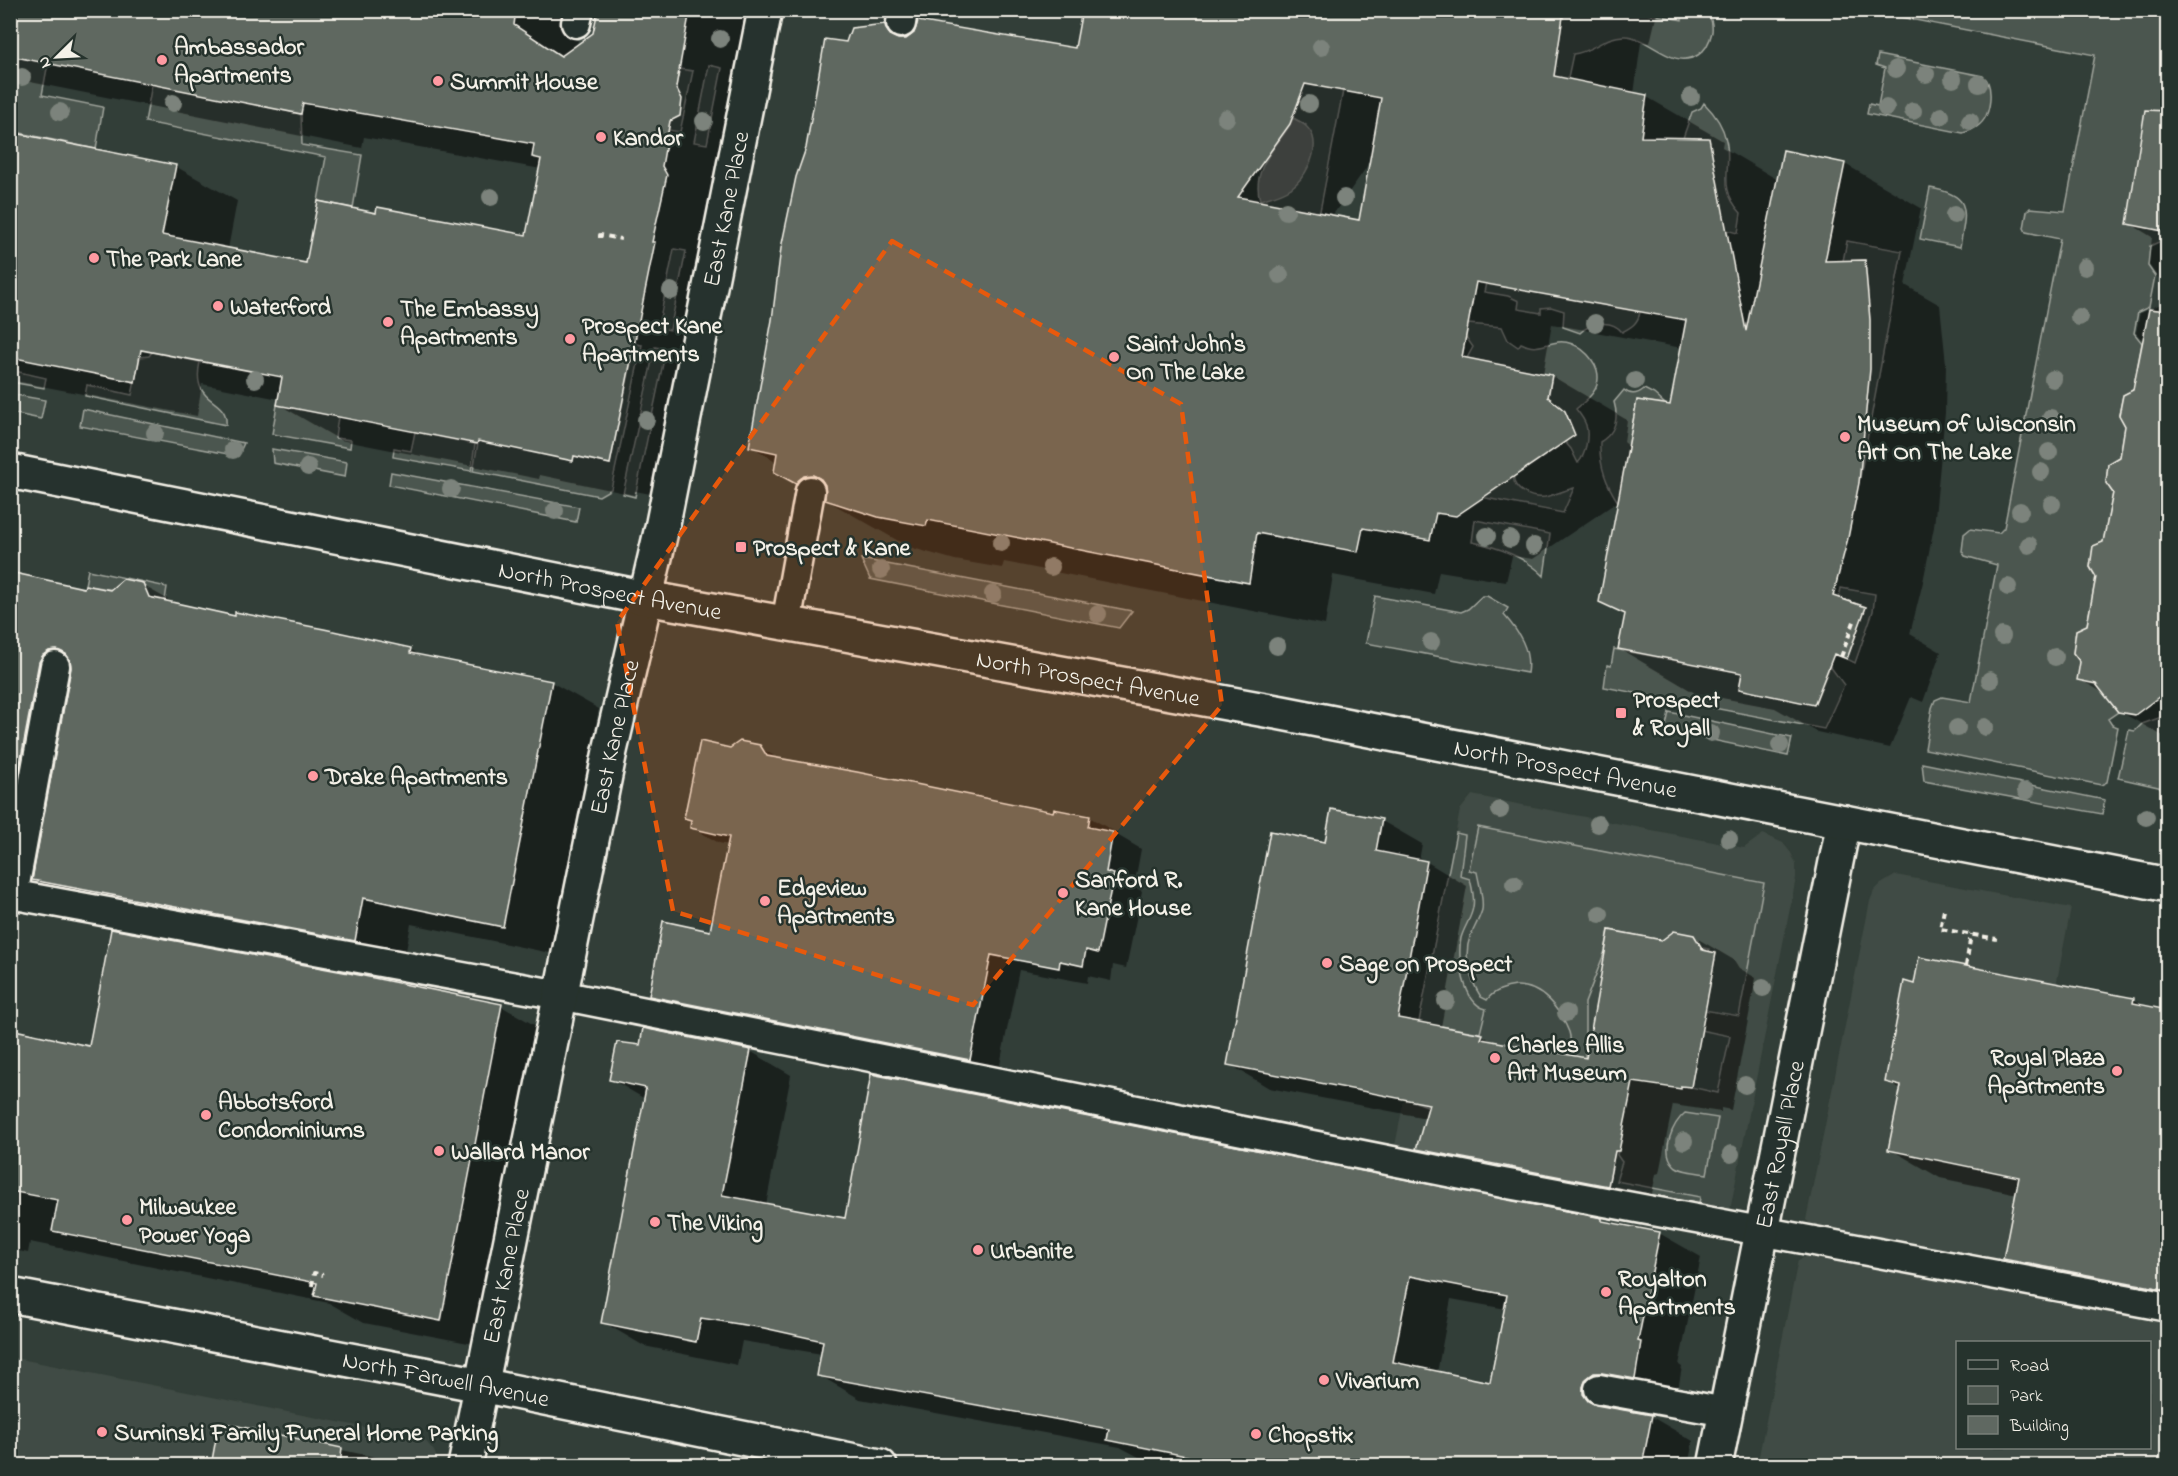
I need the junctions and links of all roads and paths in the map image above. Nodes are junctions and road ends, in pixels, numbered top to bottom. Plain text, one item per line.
1 (765, 10) edge
2 (600, 238) dead end
3 (621, 239) dead end
4 (10, 471) edge
5 (810, 491) dead end
6 (646, 598) junction
7 (1855, 619) dead end
8 (786, 624) junction
9 (1840, 657) dead end
10 (55, 666) dead end
11 (1844, 822) junction
12 (2168, 885) edge
13 (12, 894) edge
14 (1944, 910) dead end
15 (1971, 934) junction
16 (1997, 939) dead end
17 (1966, 966) dead end
18 (560, 995) junction
19 (1762, 1231) junction
20 (323, 1275) dead end
21 (312, 1286) dead end
22 (10, 1295) edge
23 (2168, 1307) edge
24 (481, 1385) junction
25 (1599, 1389) dead end
26 (1726, 1412) junction
27 (465, 1466) edge
28 (880, 1466) edge
29 (1715, 1466) edge

1 - 6 main road, East Kane Place
2 - 3 path
4 - 6 main road, North Prospect Avenue
5 - 8 lane
6 - 8 main road, North Prospect Avenue
6 - 18 main road, East Kane Place
7 - 9 path
8 - 11 main road, North Prospect Avenue
10 - 13 lane
11 - 12 main road, North Prospect Avenue
11 - 19 main road, East Royall Place
13 - 18 lane
14 - 15 path
15 - 16 path
15 - 17 path
18 - 19 lane
18 - 24 main road, East Kane Place
19 - 23 lane
19 - 26 main road, East Royall Place
20 - 21 path
22 - 24 main road, North Farwell Avenue
24 - 27 main road, East Kane Place
24 - 28 main road, North Farwell Avenue
25 - 26 lane
26 - 29 main road, East Royall Place

